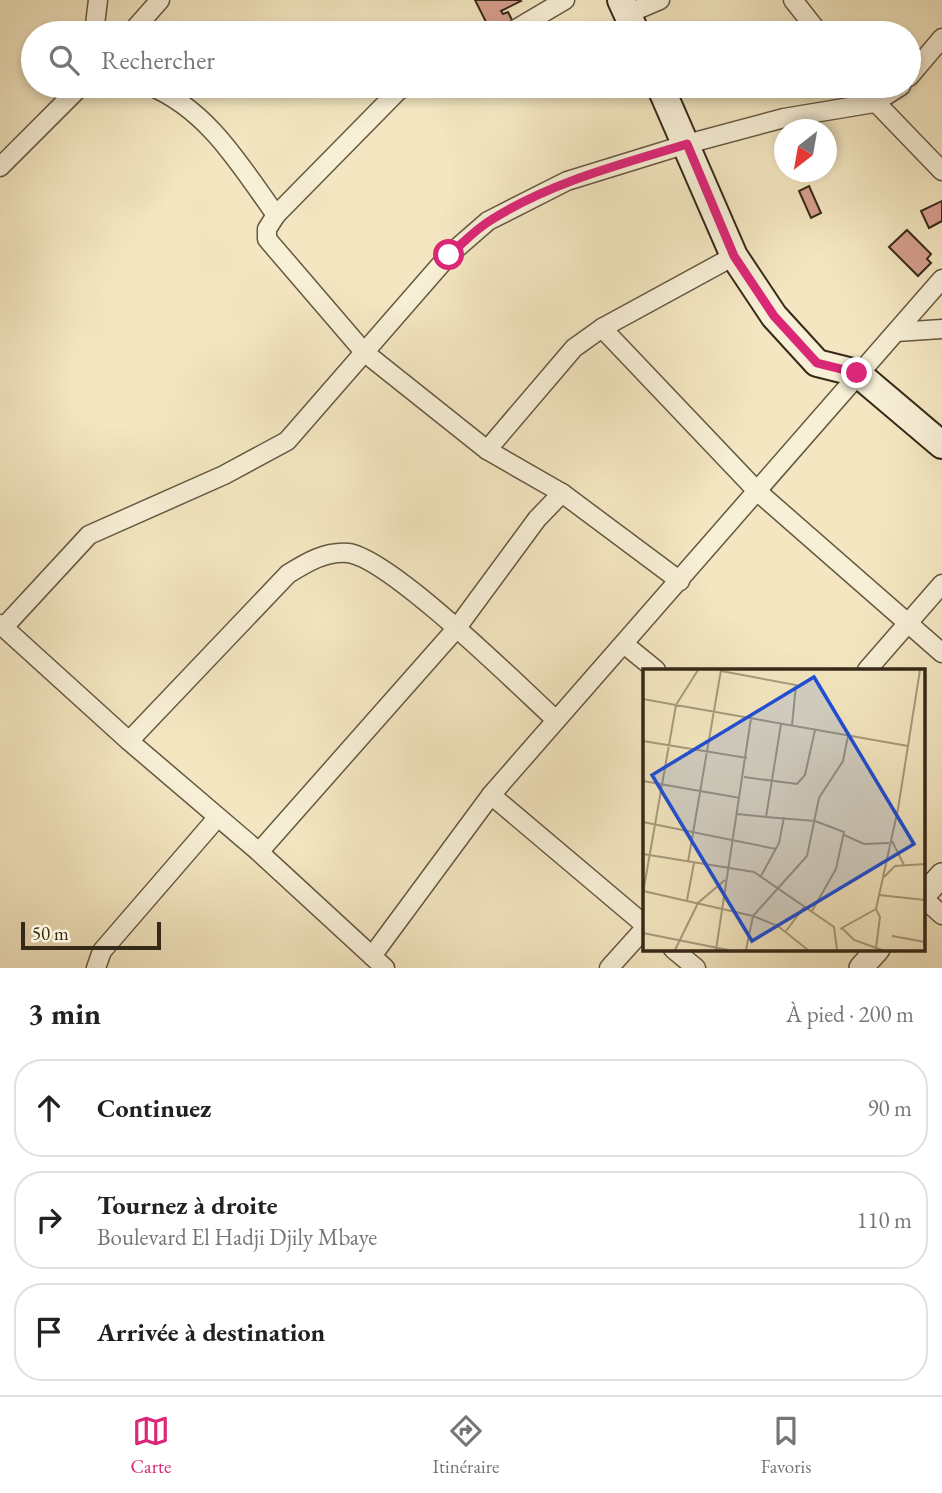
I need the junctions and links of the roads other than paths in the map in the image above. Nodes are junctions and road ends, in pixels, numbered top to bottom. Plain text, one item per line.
1 (98, 0) edge
2 (160, 0) edge
3 (565, 0) edge
4 (660, 0) edge
5 (793, 0) edge
6 (628, 16) edge
7 (95, 21) edge
8 (142, 21) edge
9 (529, 21) edge
10 (810, 21) edge
11 (942, 38) edge
12 (921, 63) edge
13 (68, 98) edge
14 (174, 98) edge
15 (391, 98) edge
16 (666, 98) edge
17 (870, 98) edge
18 (882, 98) edge
19 (874, 103) junction
20 (687, 144) junction
21 (0, 167) edge
22 (942, 171) edge
23 (275, 215) junction
24 (734, 256) junction
25 (942, 279) edge
26 (602, 328) junction
27 (942, 329) edge
28 (896, 332) junction
29 (364, 352) junction
30 (857, 373) junction
31 (942, 446) edge
32 (487, 450) junction
33 (758, 492) junction
34 (562, 493) junction
35 (680, 581) junction
36 (942, 584) edge
37 (908, 623) junction
38 (2, 625) edge
39 (456, 629) junction
40 (624, 644) junction
41 (942, 653) edge
42 (655, 669) edge
43 (868, 669) edge
44 (556, 720) junction
45 (129, 741) junction
46 (491, 795) junction
47 (217, 818) junction
48 (259, 852) junction
49 (942, 874) edge
50 (925, 895) edge
51 (925, 899) edge
52 (942, 915) edge
53 (643, 924) edge
54 (643, 928) edge
55 (674, 950) edge
56 (877, 950) edge
57 (378, 962) edge
58 (96, 968) edge
59 (609, 968) edge
60 (696, 968) edge
61 (862, 968) edge

1 - 7 street
2 - 8 street
3 - 9 street
4 - 6 street
5 - 10 street
11 - 12 street
13 - 21 street
14 - 23 street
15 - 23 street
16 - 20 main road
17 - 19 street
18 - 19 street
19 - 20 street
19 - 22 street
20 - 24 main road
20 - 29 street
23 - 29 street
24 - 26 street
24 - 30 main road
25 - 28 street
26 - 32 street
26 - 33 street
27 - 28 street
28 - 30 street
29 - 32 street
29 - 38 street
30 - 31 main road
30 - 33 street
32 - 34 street
33 - 35 street
33 - 37 street
34 - 35 street
34 - 39 street
35 - 40 street
36 - 37 street
37 - 41 street
37 - 43 street
38 - 45 street
39 - 44 street
39 - 45 street
39 - 48 street
40 - 42 street
40 - 44 street
44 - 46 street
45 - 47 street
46 - 53 street
46 - 57 street
47 - 48 street
47 - 58 street
48 - 57 street
49 - 50 street
51 - 52 street
54 - 59 street
55 - 60 street
56 - 61 street

